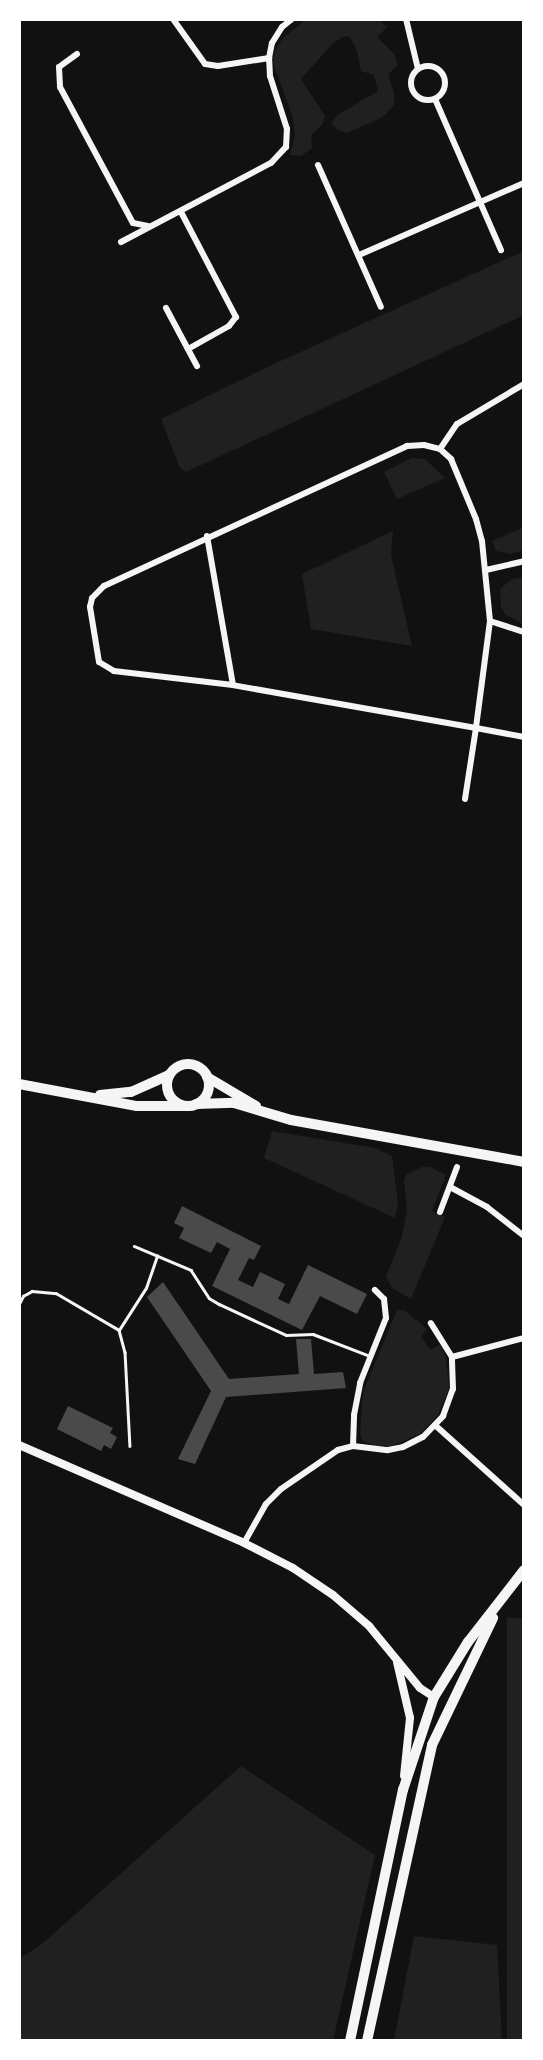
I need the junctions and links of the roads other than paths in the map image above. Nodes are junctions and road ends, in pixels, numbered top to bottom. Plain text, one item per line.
1 (173, 19) edge
2 (292, 19) edge
3 (406, 19) edge
4 (77, 54) dead end
5 (268, 58) junction
6 (418, 69) junction
7 (435, 99) junction
8 (318, 165) dead end
9 (524, 183) edge
10 (480, 200) junction
11 (181, 212) junction
12 (153, 225) junction
13 (121, 242) dead end
14 (501, 250) dead end
15 (359, 255) junction
16 (381, 307) dead end
17 (166, 308) dead end
18 (188, 349) junction
19 (197, 366) dead end
20 (524, 384) edge
21 (440, 449) junction
22 (207, 536) junction
23 (524, 561) edge
24 (486, 570) junction
25 (490, 621) junction
26 (524, 632) edge
27 (233, 685) junction
28 (476, 728) junction
29 (524, 737) edge
30 (466, 799) dead end
31 (169, 1075) junction
32 (207, 1077) junction
33 (19, 1084) edge
34 (84, 1095) junction
35 (192, 1105) junction
36 (279, 1118) junction
37 (524, 1162) edge
38 (457, 1167) dead end
39 (450, 1187) junction
40 (440, 1212) dead end
41 (524, 1237) edge
42 (134, 1246) dead end
43 (157, 1256) junction
44 (375, 1290) dead end
45 (19, 1304) edge
46 (431, 1323) dead end
47 (119, 1330) junction
48 (524, 1338) edge
49 (370, 1356) junction
50 (452, 1357) junction
51 (436, 1426) junction
52 (19, 1445) edge
53 (130, 1446) dead end
54 (353, 1446) junction
55 (524, 1504) edge
56 (244, 1543) junction
57 (524, 1570) edge
58 (499, 1605) junction
59 (396, 1656) junction
60 (434, 1697) junction
61 (450, 1704) junction
62 (403, 1790) junction
63 (350, 2041) edge
64 (367, 2041) edge

1 - 5 street
2 - 5 street
3 - 6 street
4 - 12 street
5 - 11 street
6 - 7 street
6 - 7 street
7 - 10 street
8 - 15 street
9 - 10 street
10 - 14 street
10 - 15 street
11 - 12 street
11 - 18 street
12 - 13 street
15 - 16 street
17 - 18 street
18 - 19 street
20 - 21 street
21 - 22 street
21 - 24 street
22 - 27 street
22 - 27 street
23 - 24 street
24 - 25 street
25 - 26 street
25 - 28 street
27 - 28 street
28 - 29 street
28 - 30 street
31 - 32 main road
31 - 34 main road
31 - 35 main road
32 - 35 main road
32 - 36 main road
33 - 34 main road
34 - 35 main road
35 - 36 main road
36 - 37 main road
38 - 39 street
39 - 40 street
39 - 41 street
42 - 43 lane
43 - 47 lane
43 - 49 lane
44 - 49 street
45 - 47 lane
46 - 50 street
47 - 53 lane
48 - 50 street
49 - 54 street
50 - 51 street
51 - 54 street
51 - 55 street
52 - 56 main road
54 - 56 street
56 - 59 main road
57 - 58 main road
58 - 60 main road
58 - 61 main road
59 - 60 main road
59 - 62 main road
60 - 61 main road
60 - 62 main road
61 - 64 main road
62 - 63 main road

